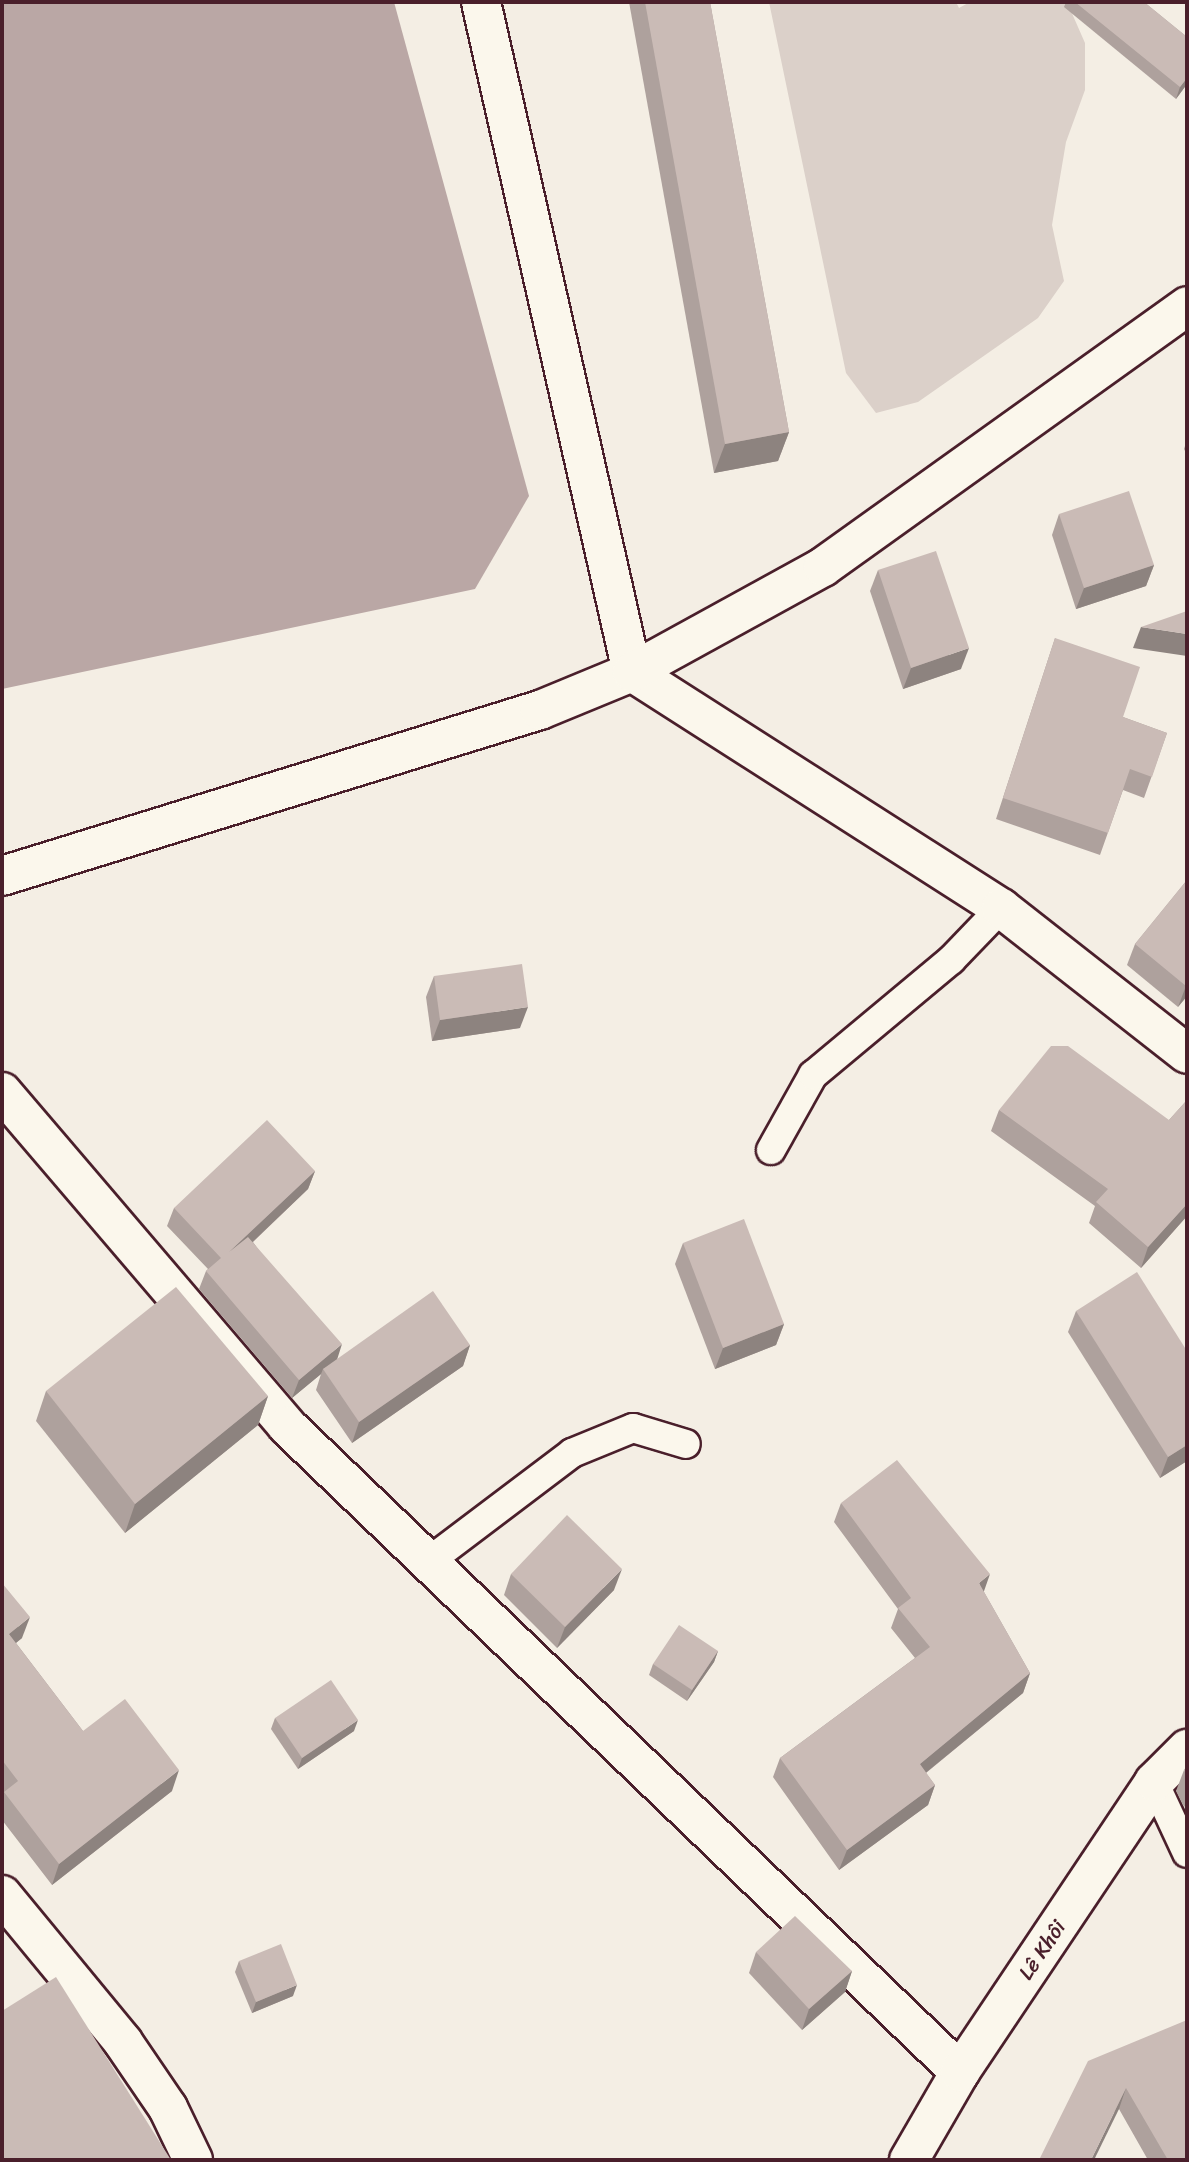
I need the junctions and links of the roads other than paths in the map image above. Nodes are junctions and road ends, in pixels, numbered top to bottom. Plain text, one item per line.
1 (481, 2) edge
2 (1187, 306) edge
3 (632, 672) junction
4 (2, 876) edge
5 (1001, 908) junction
6 (1187, 1054) edge
7 (2, 1092) edge
8 (771, 1150) dead end
9 (686, 1444) dead end
10 (428, 1562) junction
11 (1187, 1749) edge
12 (1154, 1783) junction
13 (1187, 1853) edge
14 (2, 1895) edge
15 (960, 2072) junction
16 (193, 2160) edge
17 (909, 2160) edge

1 - 3 street
2 - 3 street
3 - 4 street
3 - 5 street
5 - 6 street
5 - 8 lane
7 - 10 street
9 - 10 lane
10 - 15 street
11 - 12 street, Lê Khôi
12 - 13 lane
12 - 15 street, Lê Khôi
14 - 16 street
15 - 17 street, Lê Khôi

